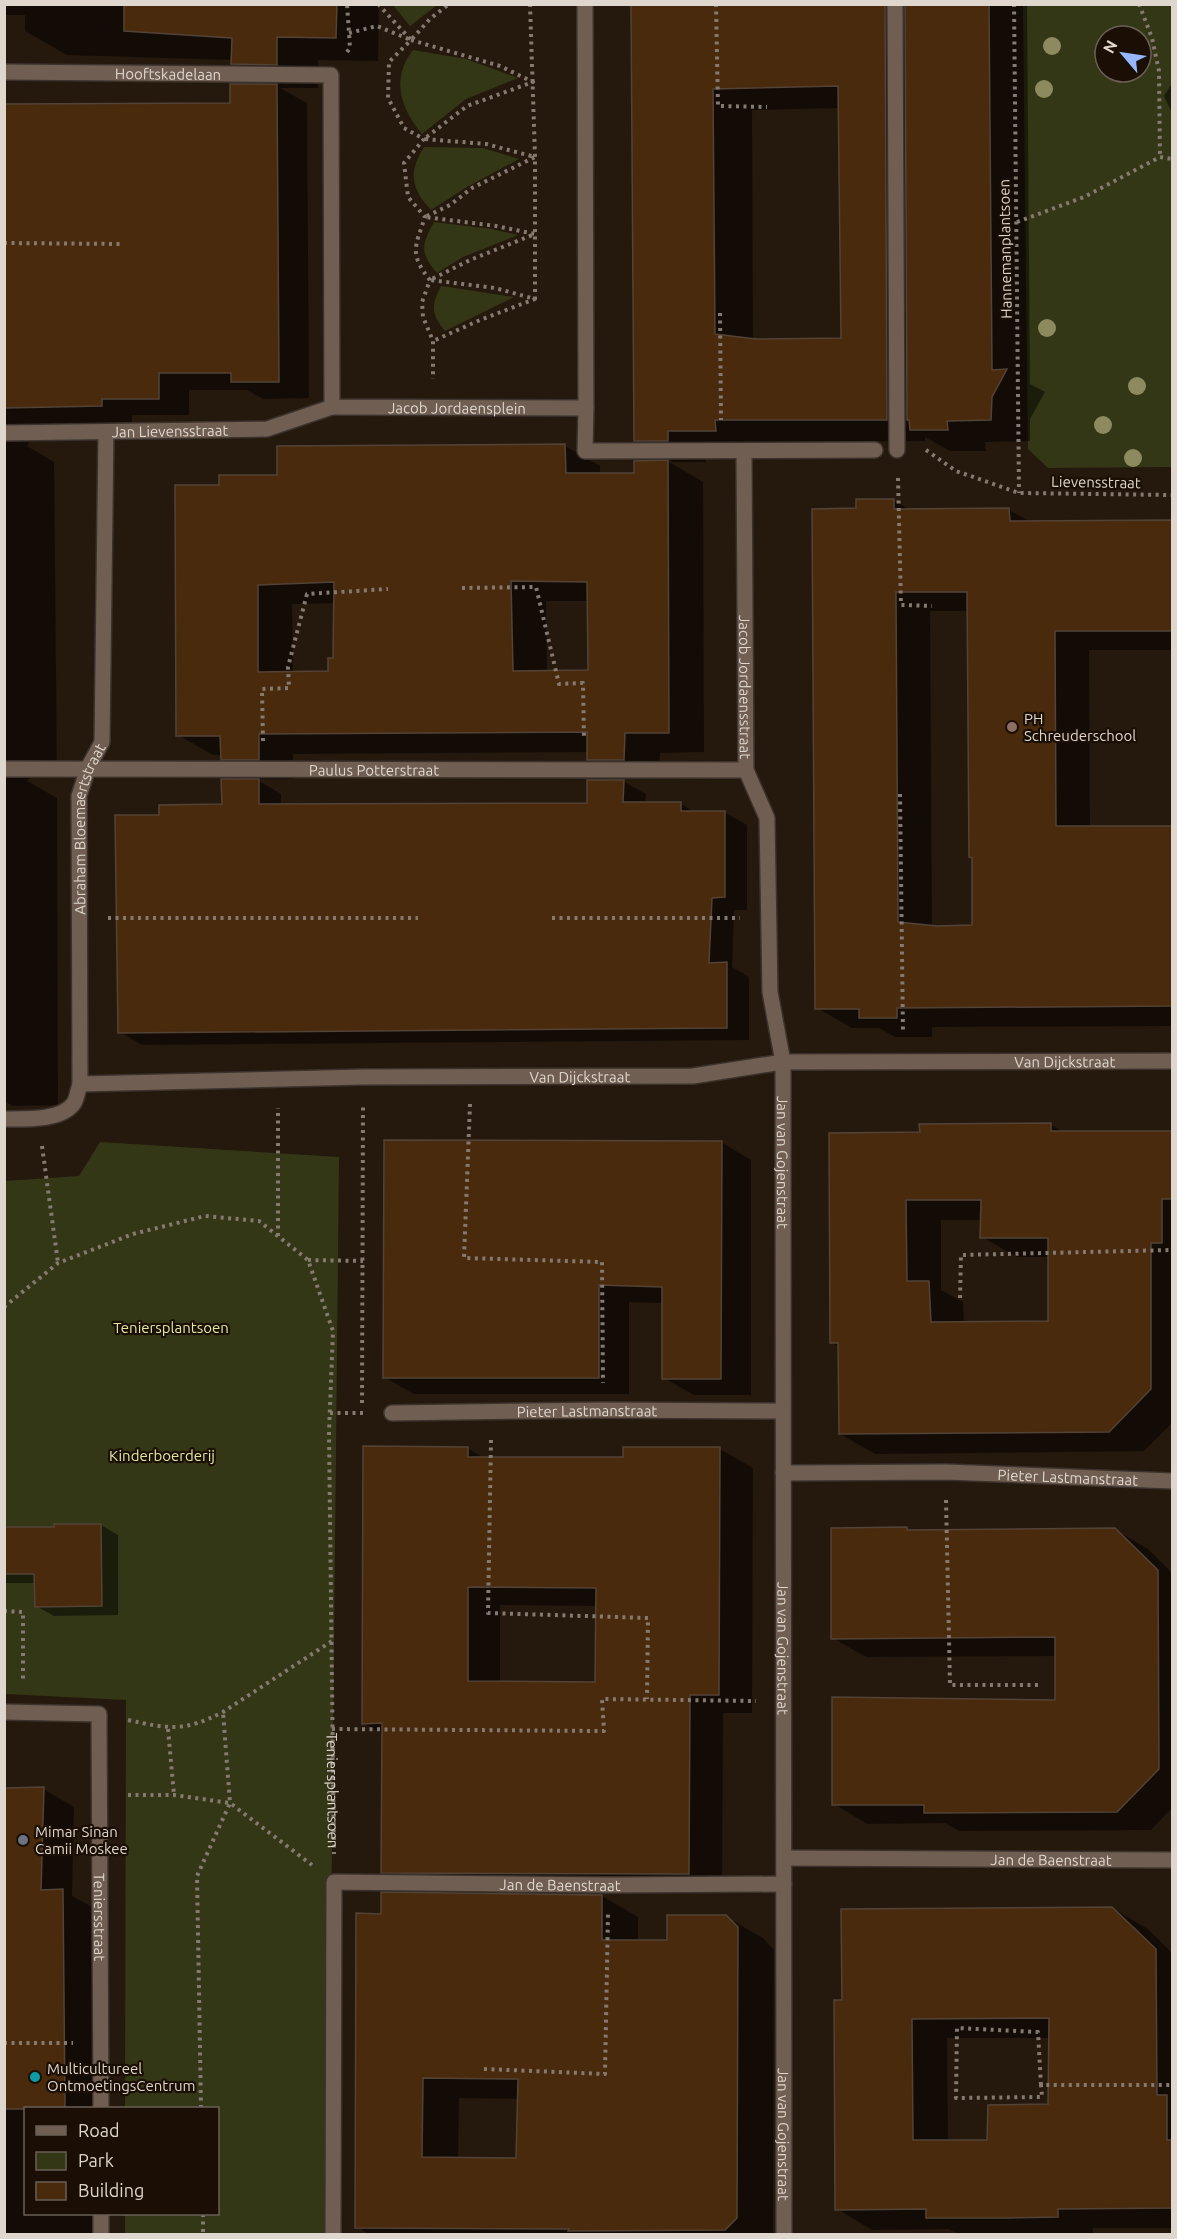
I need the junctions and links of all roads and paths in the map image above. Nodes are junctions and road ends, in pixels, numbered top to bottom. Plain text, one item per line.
1 (347, 4) edge
2 (378, 4) edge
3 (449, 4) edge
4 (530, 4) edge
5 (585, 4) edge
6 (716, 4) edge
7 (895, 4) edge
8 (1014, 4) edge
9 (1139, 4) edge
10 (350, 33) junction
11 (411, 40) junction
12 (4, 72) edge
13 (332, 75) junction
14 (533, 82) junction
15 (767, 107) dead end
16 (424, 139) junction
17 (535, 157) junction
18 (1160, 157) junction
19 (1173, 159) edge
20 (426, 217) junction
21 (1017, 222) junction
22 (535, 234) junction
23 (4, 243) edge
24 (121, 244) dead end
25 (430, 280) junction
26 (535, 299) junction
27 (720, 313) dead end
28 (433, 341) junction
29 (332, 407) junction
30 (432, 408) junction
31 (586, 408) junction
32 (106, 432) junction
33 (4, 433) edge
34 (875, 450) dead end
35 (897, 450) junction
36 (721, 451) junction
37 (744, 451) junction
38 (1019, 493) junction
39 (1173, 495) edge
40 (462, 588) dead end
41 (388, 589) dead end
42 (932, 606) dead end
43 (88, 768) junction
44 (4, 769) edge
45 (263, 769) junction
46 (584, 769) junction
47 (746, 770) junction
48 (900, 794) dead end
49 (80, 918) junction
50 (418, 918) dead end
51 (552, 918) dead end
52 (768, 918) junction
53 (1173, 1061) edge
54 (783, 1062) junction
55 (903, 1062) junction
56 (363, 1077) junction
57 (471, 1077) junction
58 (278, 1079) junction
59 (80, 1084) junction
60 (4, 1119) edge
61 (38, 1119) junction
62 (278, 1236) junction
63 (1173, 1250) edge
64 (308, 1260) junction
65 (363, 1261) junction
66 (58, 1263) junction
67 (960, 1298) dead end
68 (4, 1307) edge
69 (603, 1410) junction
70 (783, 1411) junction
71 (492, 1412) junction
72 (362, 1413) dead end
73 (392, 1413) dead end
74 (946, 1472) junction
75 (783, 1473) junction
76 (1173, 1481) edge
77 (4, 1611) edge
78 (333, 1640) junction
79 (1040, 1685) dead end
80 (647, 1699) junction
81 (784, 1702) junction
82 (4, 1712) edge
83 (23, 1712) junction
84 (223, 1713) junction
85 (99, 1714) junction
86 (168, 1728) junction
87 (332, 1729) junction
88 (100, 1795) junction
89 (174, 1795) junction
90 (230, 1803) junction
91 (784, 1858) junction
92 (1173, 1860) edge
93 (334, 1882) junction
94 (784, 1884) junction
95 (609, 1885) junction
96 (4, 2043) edge
97 (101, 2043) junction
98 (484, 2069) dead end
99 (1041, 2085) junction
100 (1173, 2085) edge
101 (101, 2107) edge
102 (201, 2107) edge
103 (101, 2215) edge
104 (203, 2215) edge
105 (101, 2235) edge
106 (203, 2235) edge
107 (333, 2235) edge
108 (784, 2235) edge

1 - 10 path
2 - 11 path
3 - 11 path
4 - 14 path
5 - 31 street
6 - 15 path
7 - 35 street
8 - 21 path, Hannemanplantsoen
9 - 18 path
10 - 11 path
10 - 13 path
11 - 14 path
11 - 16 path
12 - 13 street, Hooftskadelaan
13 - 29 street
14 - 16 path
14 - 17 path
16 - 17 path
16 - 20 path
17 - 20 path
17 - 22 path
18 - 19 path
18 - 21 path
20 - 22 path
20 - 25 path
21 - 38 path, Hannemanplantsoen
22 - 25 path
22 - 26 path
23 - 24 path
25 - 26 path
25 - 28 path
26 - 28 path
27 - 36 path
28 - 30 path
29 - 30 street, Jacob Jordaensplein
29 - 32 street, Jan Lievensstraat
30 - 31 street, Jacob Jordaensplein
31 - 36 street
32 - 33 street, Jan Lievensstraat
32 - 43 street, Abraham Bloemaertstraat
34 - 37 street
35 - 38 path
35 - 42 path
36 - 37 street
37 - 47 street, Jacob Jordaensstraat
38 - 39 path, Lievensstraat
40 - 46 path
41 - 45 path
43 - 44 street, Paulus Potterstraat
43 - 45 street, Paulus Potterstraat
43 - 49 street, Abraham Bloemaertstraat
45 - 46 street, Paulus Potterstraat
46 - 47 street, Paulus Potterstraat
47 - 52 street, Jacob Jordaensstraat
48 - 55 path
49 - 50 path
49 - 59 street, Abraham Bloemaertstraat
51 - 52 path
52 - 54 street, Jacob Jordaensstraat
53 - 55 street, Van Dijckstraat
54 - 55 street, Van Dijckstraat
54 - 57 street, Van Dijckstraat
54 - 70 street, Jan van Gojenstraat
56 - 57 street, Van Dijckstraat
56 - 58 street, Van Dijckstraat
56 - 65 path
57 - 69 path
58 - 59 street, Van Dijckstraat
58 - 62 path
59 - 61 street
60 - 61 street
61 - 66 path
62 - 64 path
62 - 66 path
63 - 67 path
64 - 65 path
64 - 78 path, Teniersplantsoen
65 - 72 path
66 - 68 path
69 - 70 street, Pieter Lastmanstraat
69 - 71 street, Pieter Lastmanstraat
70 - 75 street, Jan van Gojenstraat
71 - 73 street, Pieter Lastmanstraat
71 - 80 path
74 - 75 street, Pieter Lastmanstraat
74 - 76 street, Pieter Lastmanstraat
74 - 79 path
75 - 81 street, Jan van Gojenstraat
77 - 83 path
78 - 84 path
78 - 87 path, Teniersplantsoen
80 - 81 path
80 - 87 path
81 - 91 street, Jan van Gojenstraat
82 - 83 street
83 - 85 street
84 - 86 path
84 - 90 path
85 - 86 path
85 - 88 street, Teniersstraat
86 - 89 path
87 - 93 path, Teniersplantsoen
88 - 89 path
88 - 97 street, Teniersstraat
89 - 90 path
90 - 93 path
90 - 102 path
91 - 92 street, Jan de Baenstraat
91 - 94 street, Jan van Gojenstraat
93 - 95 street, Jan de Baenstraat
93 - 107 street
94 - 95 street, Jan de Baenstraat
94 - 108 street, Jan van Gojenstraat
95 - 98 path
96 - 97 path
97 - 101 street, Teniersstraat
99 - 99 path
99 - 100 path
103 - 105 street
104 - 106 path

